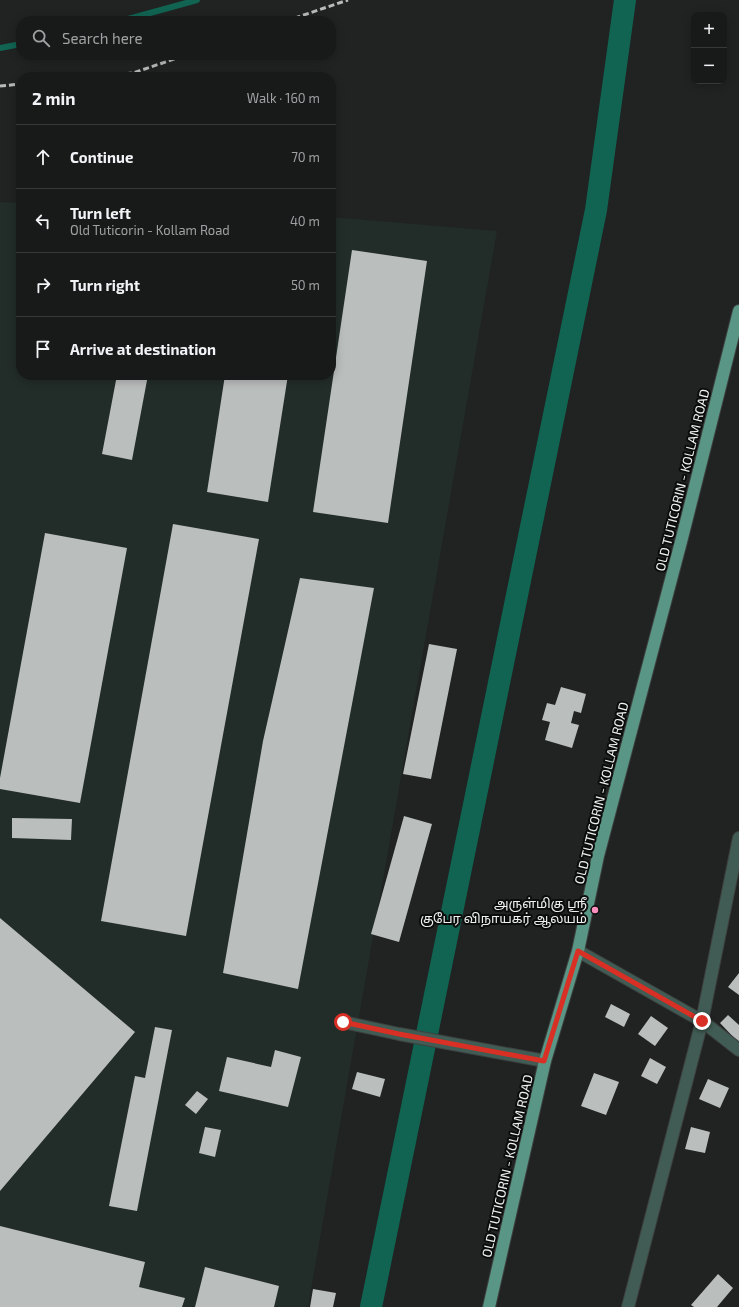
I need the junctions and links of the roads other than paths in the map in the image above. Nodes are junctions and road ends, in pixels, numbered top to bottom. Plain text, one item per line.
1 (739, 310) edge
2 (739, 838) edge
3 (578, 951) junction
4 (702, 1021) junction
5 (343, 1022) dead end
6 (739, 1050) edge
7 (544, 1061) junction
8 (489, 1307) edge
9 (628, 1307) edge

1 - 3 main road, OLD TUTICORIN - KOLLAM ROAD
2 - 4 street
3 - 4 street
3 - 7 main road, OLD TUTICORIN - KOLLAM ROAD
4 - 6 street
4 - 9 street
5 - 7 street
7 - 8 main road, OLD TUTICORIN - KOLLAM ROAD

